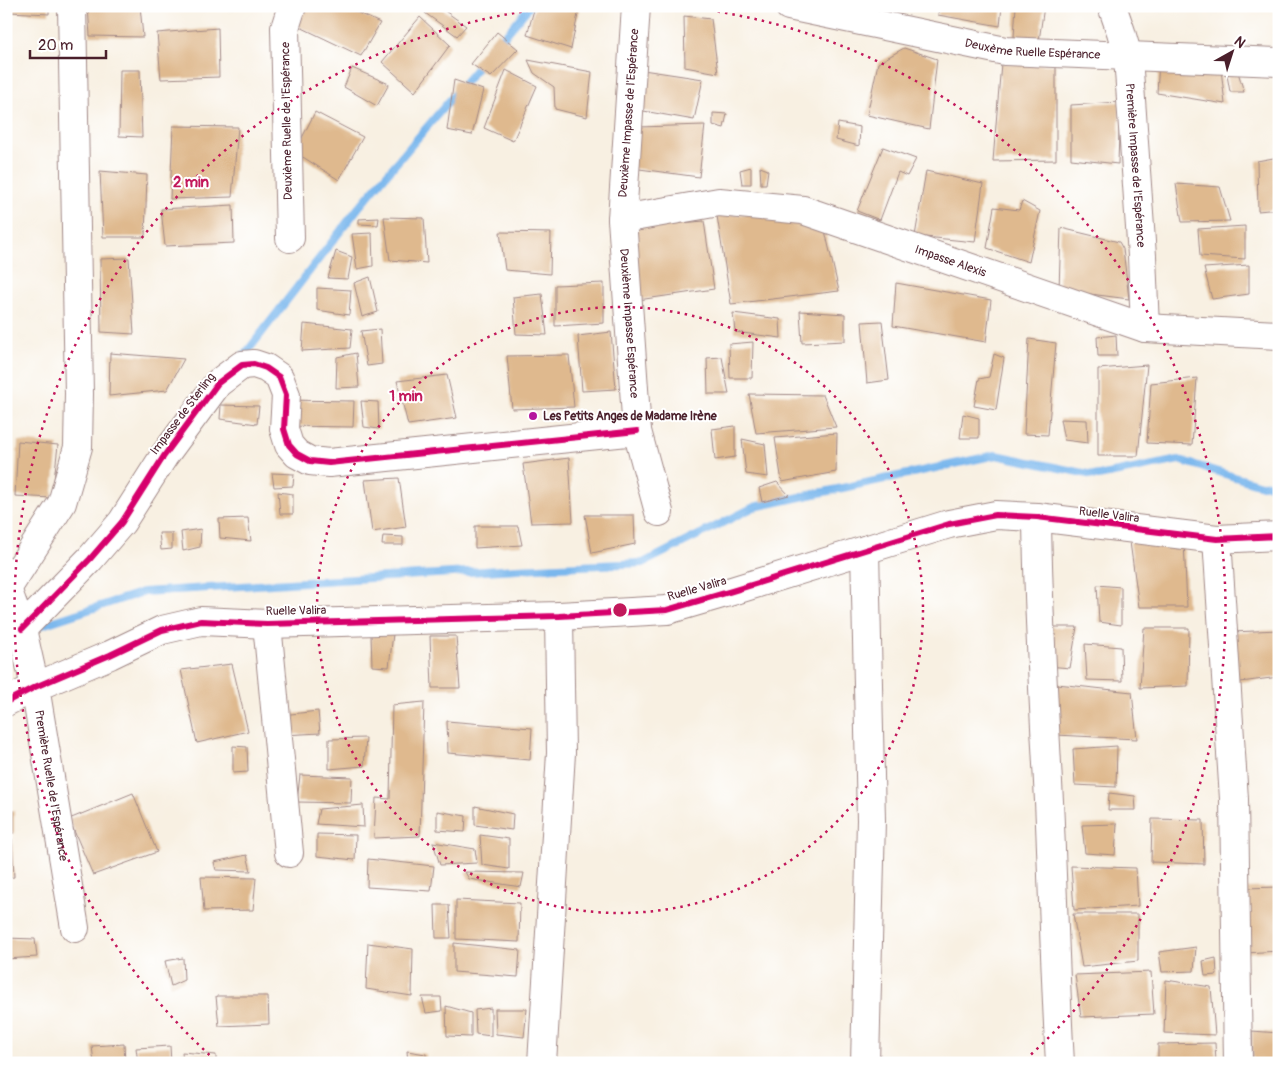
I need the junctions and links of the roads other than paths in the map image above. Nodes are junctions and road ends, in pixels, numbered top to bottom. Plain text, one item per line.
1 (72, 6) edge
2 (292, 6) edge
3 (636, 6) edge
4 (788, 6) edge
5 (1112, 6) edge
6 (1128, 57) junction
7 (1279, 62) edge
8 (622, 220) junction
9 (290, 238) dead end
10 (1145, 328) junction
11 (1279, 335) edge
12 (637, 431) junction
13 (659, 512) dead end
14 (1037, 517) junction
15 (1279, 536) edge
16 (1217, 539) junction
17 (865, 550) junction
18 (6, 557) edge
19 (7, 589) edge
20 (558, 616) junction
21 (268, 624) junction
22 (22, 630) junction
23 (35, 687) junction
24 (6, 702) edge
25 (289, 853) dead end
26 (75, 928) dead end
27 (542, 1063) edge
28 (865, 1063) edge
29 (1060, 1063) edge
30 (1238, 1063) edge

1 - 19 street
2 - 9 street, Deuxième Ruelle de l'Espérance
3 - 8 street, Deuxième Impasse de l'Espérance
4 - 6 street, Deuxème Ruelle Espérance
5 - 6 street, Première Impasse de l'Espérance
6 - 7 street, Deuxème Ruelle Espérance
6 - 10 street, Première Impasse de l'Espérance
8 - 10 street, Impasse Alexis
8 - 12 street, Deuxième Impasse Espérance
10 - 11 street, Impasse Alexis
12 - 13 street, Deuxième Impasse Espérance
12 - 22 street, Impasse de Sterling
14 - 16 street, Ruelle Valira
14 - 17 street, Ruelle Valira
14 - 29 street
15 - 16 street, Ruelle Valira
16 - 30 street
17 - 20 street, Ruelle Valira
17 - 28 street
18 - 19 street, Première Ruelle de l'Espérance
19 - 22 street, Première Ruelle de l'Espérance
20 - 21 street, Ruelle Valira
20 - 27 street
21 - 23 street, Ruelle Valira
21 - 25 street
22 - 23 street, Première Ruelle de l'Espérance
23 - 24 street, Ruelle Valira
23 - 26 street, Première Ruelle de l'Espérance

